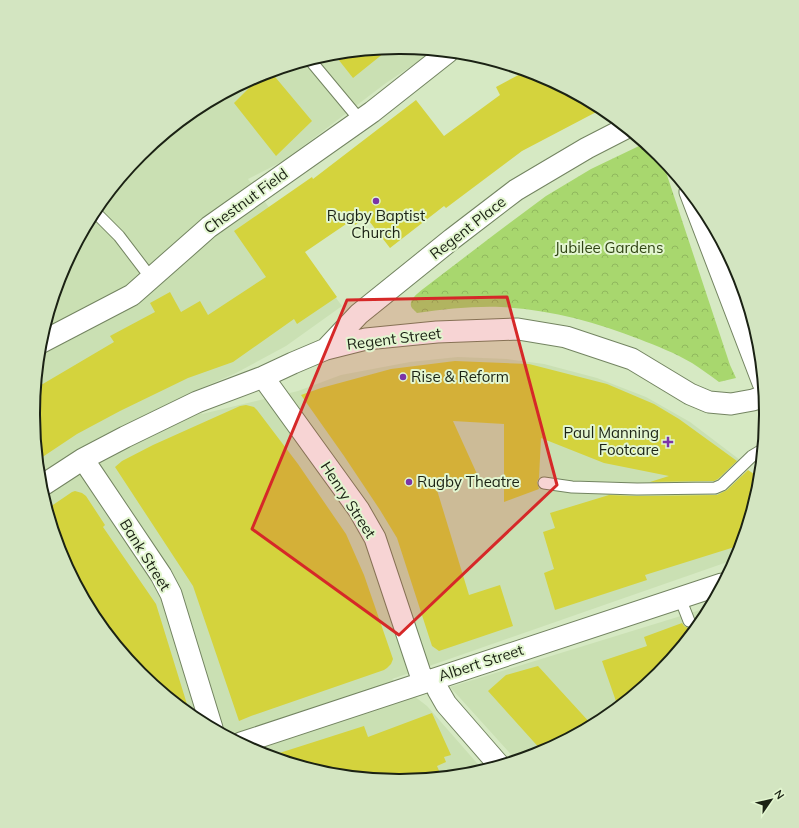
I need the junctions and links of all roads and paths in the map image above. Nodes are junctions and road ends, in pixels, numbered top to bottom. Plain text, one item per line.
1 (441, 57) edge
2 (314, 65) edge
3 (360, 120) junction
4 (620, 131) edge
5 (99, 216) edge
6 (699, 216) edge
7 (151, 278) junction
8 (48, 339) edge
9 (326, 349) junction
10 (755, 363) edge
11 (262, 377) junction
12 (758, 398) edge
13 (757, 453) edge
14 (83, 459) junction
15 (47, 483) edge
16 (544, 483) dead end
17 (715, 586) edge
18 (680, 598) junction
19 (689, 621) dead end
20 (428, 681) junction
21 (209, 718) edge
22 (249, 740) edge
23 (495, 760) edge

1 - 3 street, Chestnut Field
2 - 3 lane
3 - 7 street, Chestnut Field
4 - 9 street, Regent Place
5 - 7 lane
6 - 10 street
7 - 8 street, Chestnut Field
9 - 11 street, Regent Street
9 - 12 street, Regent Street
11 - 14 street, Regent Street
11 - 20 street, Henry Street
13 - 16 lane
14 - 15 street, Regent Street
14 - 21 street, Bank Street
17 - 18 street, Albert Street
18 - 19 lane
18 - 20 street, Albert Street
20 - 22 street, Albert Street
20 - 23 street, Henry Street

